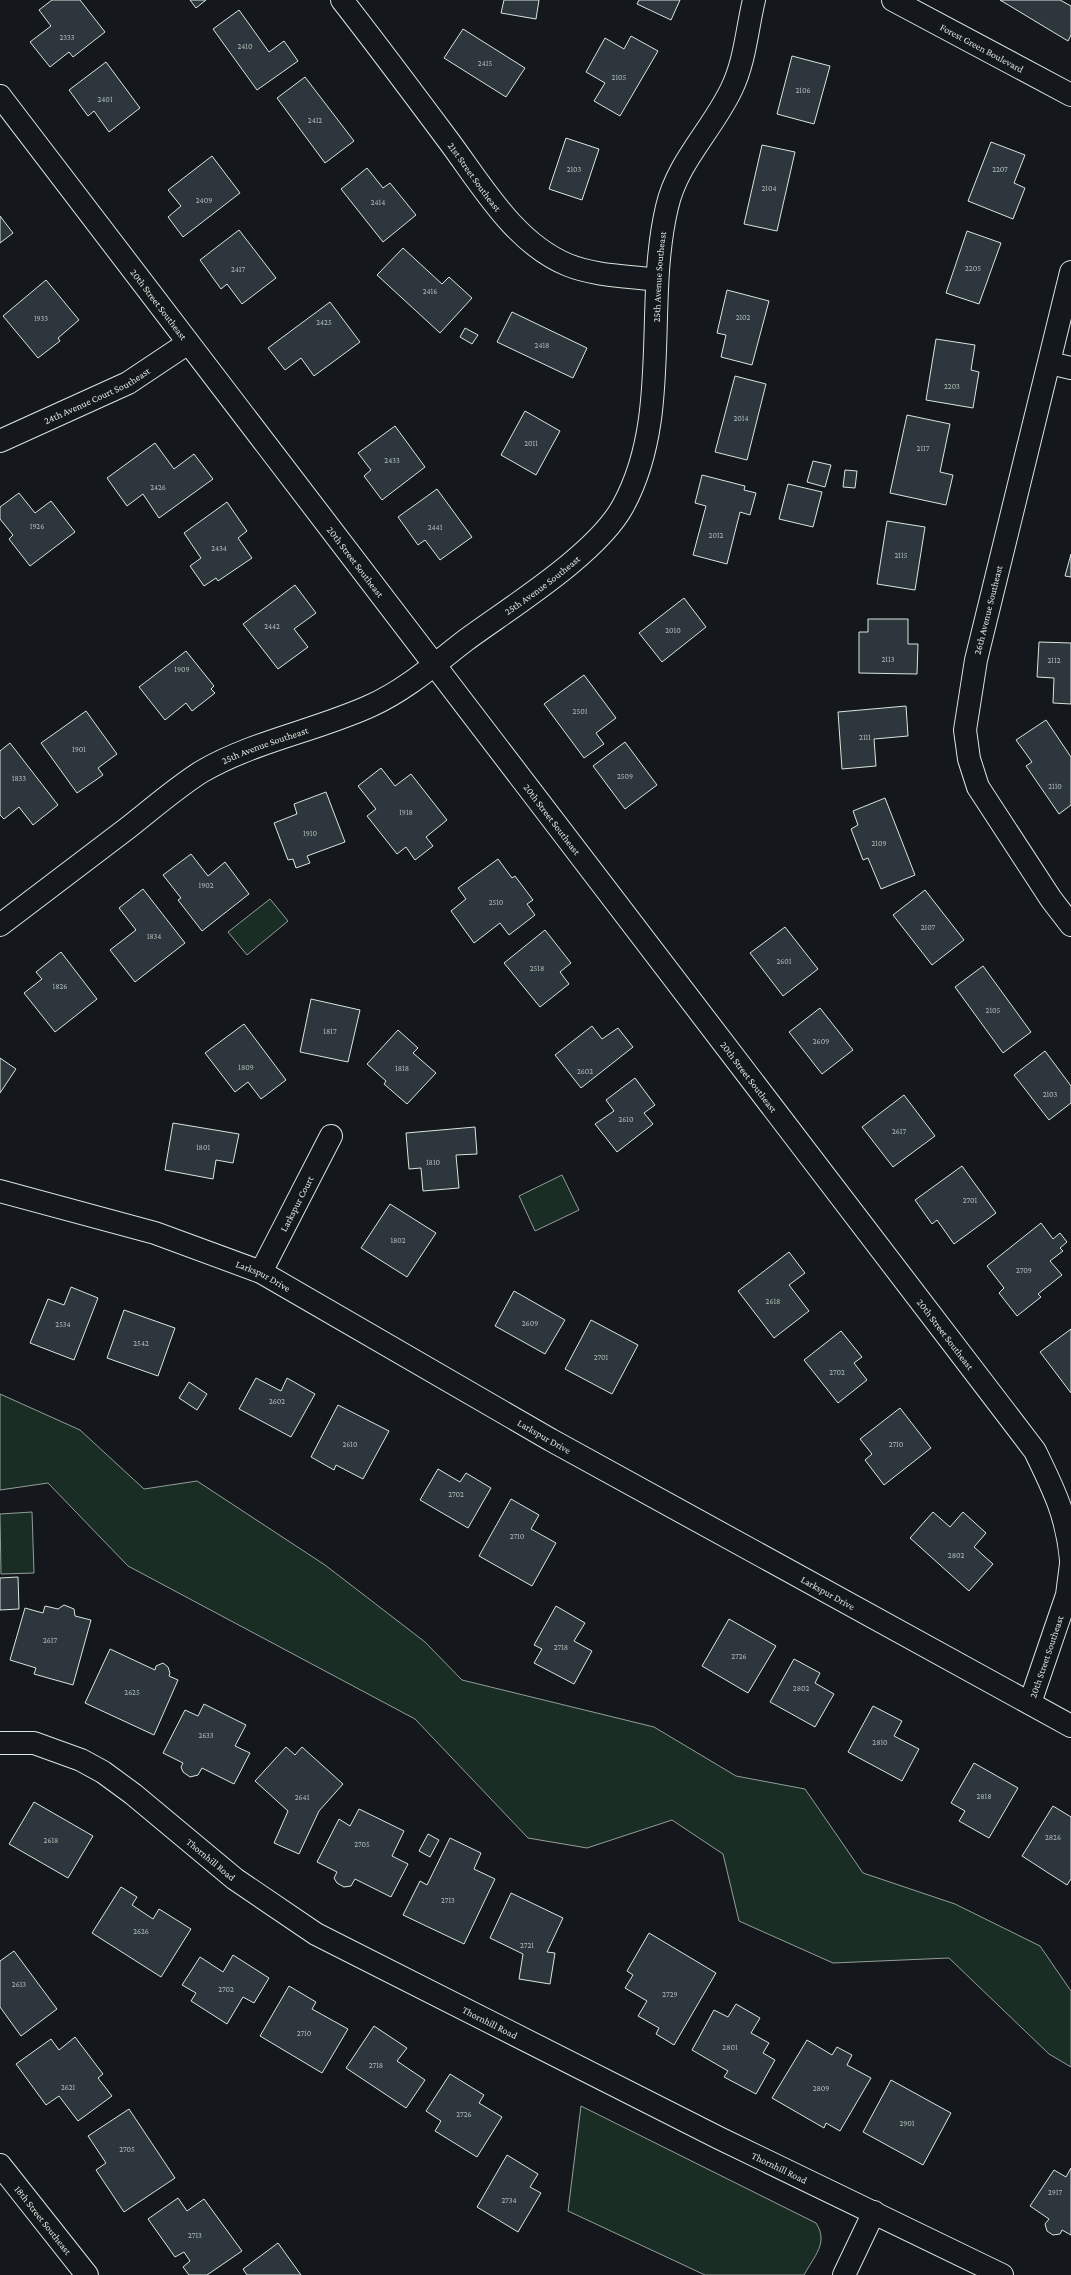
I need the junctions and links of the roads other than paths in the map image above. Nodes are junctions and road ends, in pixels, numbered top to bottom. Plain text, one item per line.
1 (754, 0) edge
2 (893, 0) edge
3 (352, 4) edge
4 (1071, 95) edge
5 (0, 96) edge
6 (1071, 272) edge
7 (657, 280) junction
8 (188, 343) junction
9 (1050, 363) junction
10 (1071, 368) edge
11 (0, 441) edge
12 (434, 665) junction
13 (0, 925) edge
14 (1071, 925) edge
15 (331, 1136) dead end
16 (0, 1191) edge
17 (261, 1272) junction
18 (1071, 1560) edge
19 (1071, 1564) edge
20 (1030, 1703) junction
21 (1071, 1726) edge
22 (0, 1743) edge
23 (0, 2164) edge
24 (874, 2212) junction
25 (87, 2275) edge
26 (844, 2275) edge
27 (1002, 2275) edge

1 - 7 street, 25th Avenue Southeast
2 - 4 street, Forest Green Boulevard
3 - 7 street, 21st Street Southeast
5 - 8 street, 20th Street Southeast
6 - 9 street, 26th Avenue Southeast
7 - 12 street, 25th Avenue Southeast
8 - 11 street, 24th Avenue Court Southeast
8 - 12 street, 20th Street Southeast
9 - 10 street
9 - 14 street, 26th Avenue Southeast
12 - 13 street, 25th Avenue Southeast
12 - 18 street, 20th Street Southeast
15 - 17 street, Larkspur Court
16 - 17 street, Larkspur Drive
17 - 20 street, Larkspur Drive
19 - 20 street, 20th Street Southeast
20 - 21 street, Larkspur Drive
22 - 24 street, Thornhill Road
23 - 25 street, 18th Street Southeast
24 - 26 street
24 - 27 street, Thornhill Road

